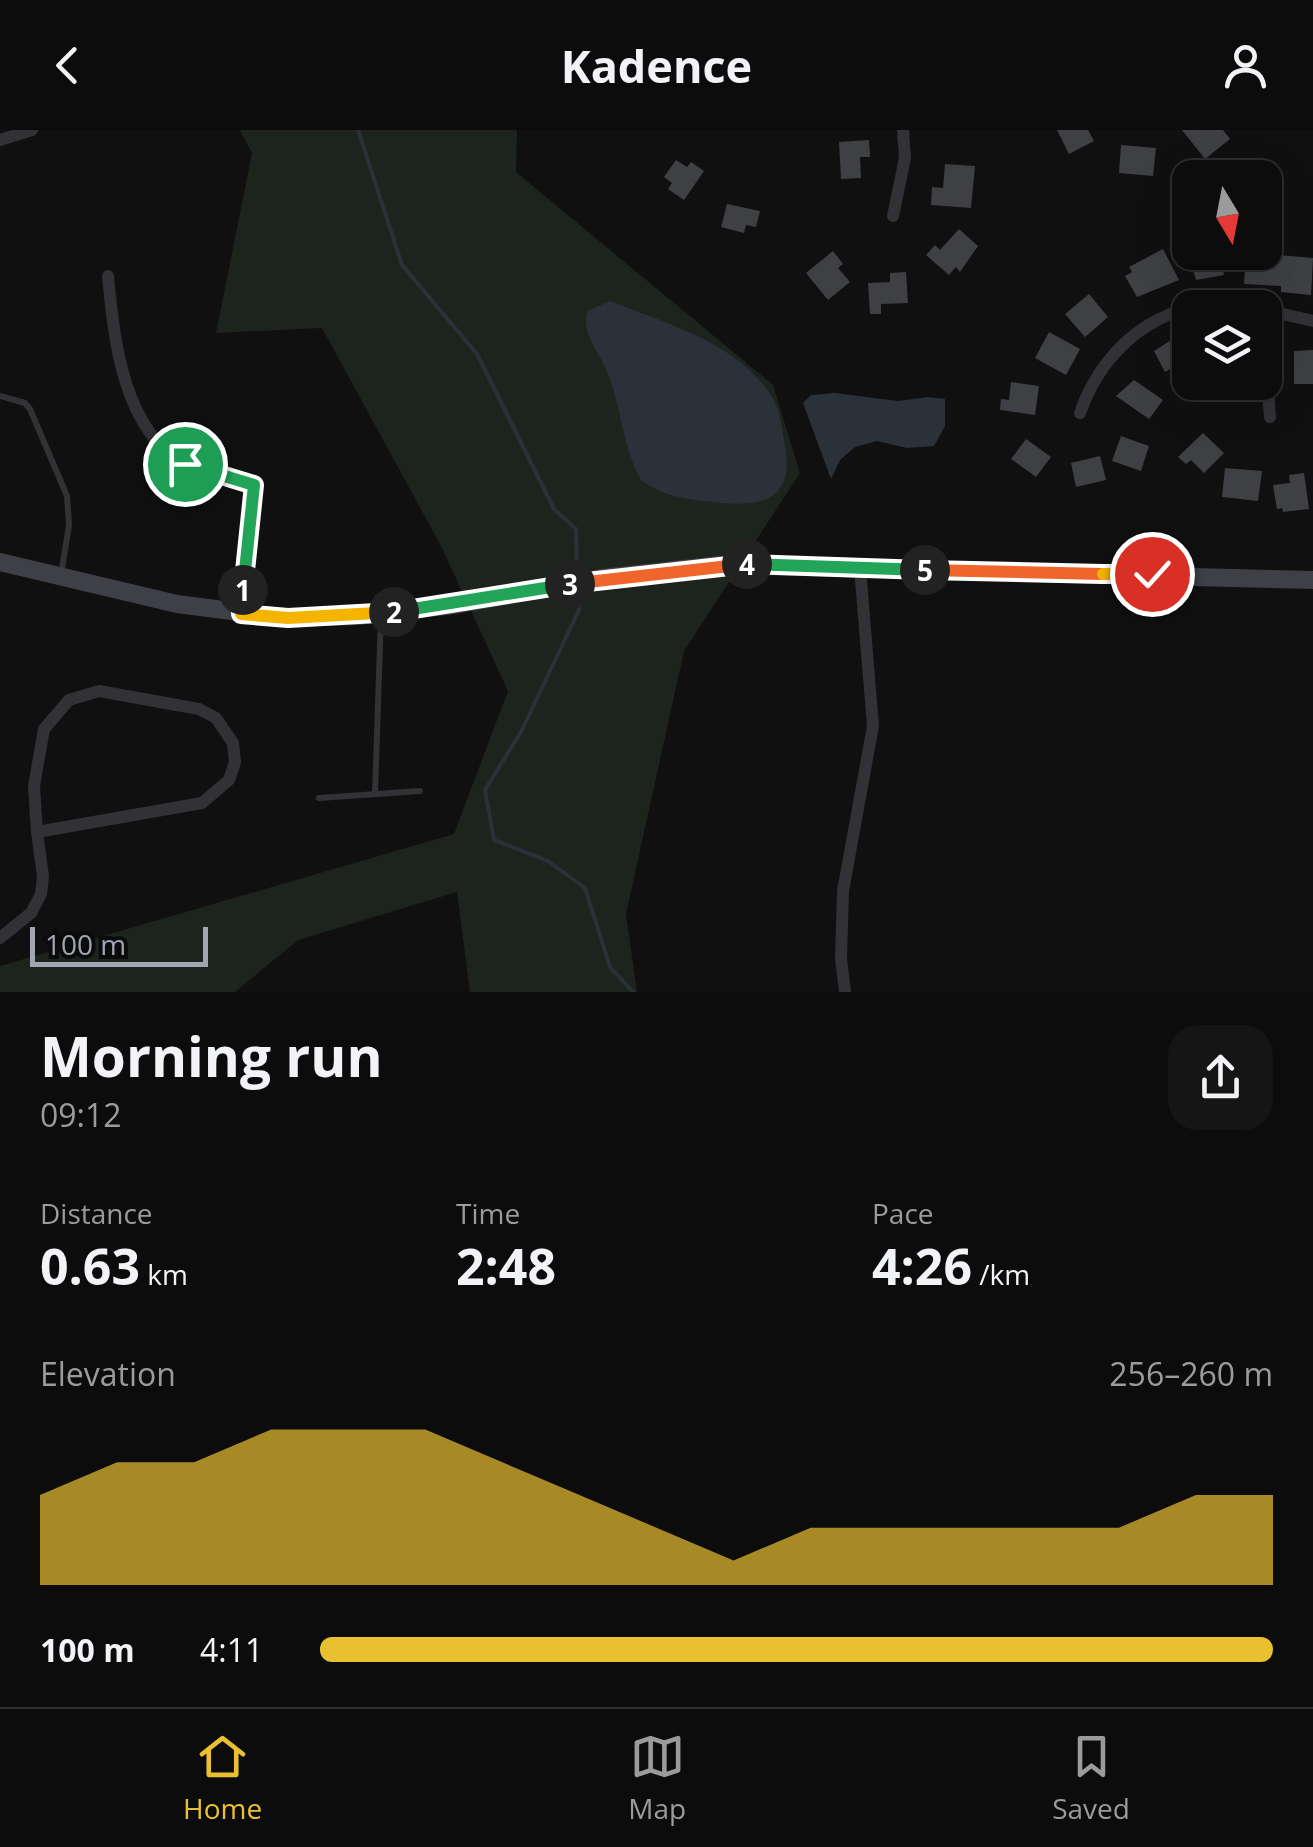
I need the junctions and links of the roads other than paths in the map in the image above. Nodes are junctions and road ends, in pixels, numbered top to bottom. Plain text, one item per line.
1 (32, 130) edge
2 (904, 130) edge
3 (0, 140) edge
4 (893, 216) dead end
5 (108, 276) dead end
6 (1172, 313) edge
7 (1282, 314) edge
8 (1313, 321) edge
9 (0, 396) edge
10 (1268, 400) edge
11 (1080, 413) dead end
12 (1270, 418) dead end
13 (0, 562) edge
14 (860, 568) junction
15 (61, 576) junction
16 (1313, 580) edge
17 (381, 613) junction
18 (241, 614) junction
19 (420, 791) dead end
20 (375, 794) junction
21 (319, 798) dead end
22 (38, 832) junction
23 (0, 938) edge
24 (845, 992) edge

1 - 3 street
2 - 4 street
5 - 18 street
6 - 11 street
7 - 8 street
9 - 15 lane
10 - 12 street
13 - 15 street
14 - 16 street
14 - 17 street
14 - 24 street
15 - 18 street
17 - 18 street
17 - 20 lane
19 - 20 lane
20 - 21 lane
22 - 22 street
22 - 23 street

